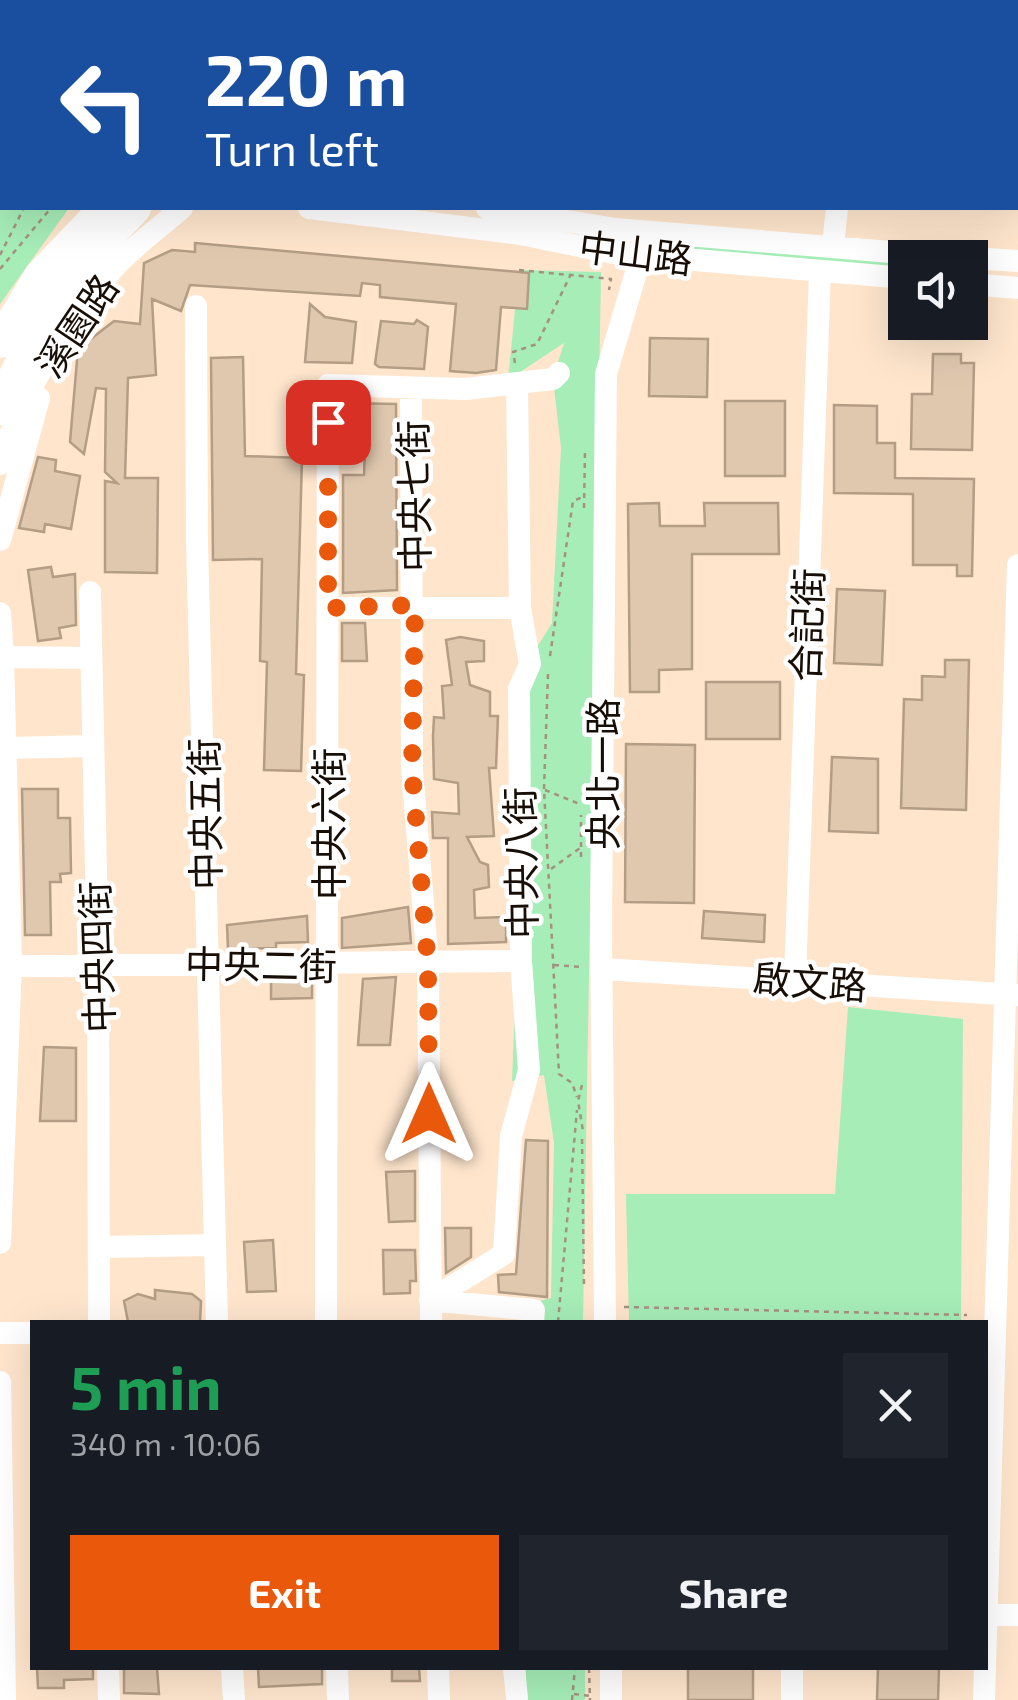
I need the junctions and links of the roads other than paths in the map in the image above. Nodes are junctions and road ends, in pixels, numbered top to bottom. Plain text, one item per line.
1 (106, 210) edge
2 (107, 210) edge
3 (180, 210) edge
4 (359, 210) edge
5 (837, 210) edge
6 (510, 216) edge
7 (648, 232) junction
8 (833, 246) junction
9 (888, 251) edge
10 (644, 256) junction
11 (988, 259) edge
12 (1018, 261) edge
13 (820, 271) junction
14 (888, 277) edge
15 (988, 286) edge
16 (1018, 288) edge
17 (196, 306) dead end
18 (0, 342) edge
19 (48, 365) junction
20 (559, 373) dead end
21 (517, 385) junction
22 (411, 388) junction
23 (0, 409) edge
24 (0, 464) edge
25 (0, 540) edge
26 (1018, 565) edge
27 (90, 592) dead end
28 (415, 605) junction
29 (328, 608) junction
30 (520, 608) junction
31 (0, 613) edge
32 (3, 656) junction
33 (90, 658) junction
34 (94, 746) junction
35 (5, 748) junction
36 (98, 962) junction
37 (522, 962) junction
38 (207, 963) junction
39 (328, 965) junction
40 (428, 965) junction
41 (6, 966) edge
42 (593, 968) junction
43 (795, 979) junction
44 (1012, 995) edge
45 (1008, 1199) edge
46 (0, 1242) edge
47 (215, 1246) junction
48 (100, 1247) junction
49 (430, 1311) edge
50 (614, 1315) edge
51 (100, 1320) edge
52 (217, 1320) edge
53 (326, 1320) edge
54 (533, 1320) edge
55 (0, 1333) edge
56 (30, 1333) edge
57 (0, 1382) edge
58 (988, 1466) edge
59 (988, 1615) edge
60 (1018, 1615) edge
61 (108, 1670) edge
62 (232, 1670) edge
63 (337, 1670) edge
64 (438, 1670) edge
65 (514, 1670) edge
66 (610, 1670) edge
67 (792, 1670) edge
68 (985, 1670) edge
69 (517, 1698) edge
70 (597, 1698) edge
71 (5, 1700) edge
72 (109, 1700) edge
73 (234, 1700) edge
74 (338, 1700) edge
75 (438, 1700) edge
76 (792, 1700) edge
77 (984, 1700) edge

1 - 18 highway
2 - 23 highway
3 - 19 street, 溪園路
4 - 6 street, 中山路
5 - 8 street
6 - 7 street, 中山路
6 - 10 street, 中山路
7 - 8 street, 中山路
7 - 10 street, 央北一路
8 - 9 street, 中山路
10 - 13 street, 中山路
10 - 42 street, 央北一路
11 - 12 street, 中山路
13 - 14 street, 中山路
13 - 43 street, 合記街
15 - 16 street
17 - 38 street, 中央五街
19 - 24 street, 溪園路
19 - 25 street
20 - 21 street
21 - 22 street
21 - 30 street, 中央八街
22 - 28 street, 中央七街
22 - 29 street, 中央六街
26 - 44 street
27 - 33 street, 中央四街
28 - 29 street
28 - 30 street
28 - 40 street, 中央七街
29 - 39 street, 中央六街
30 - 37 street, 中央八街
31 - 32 street
32 - 33 street
32 - 35 street
33 - 34 street, 中央四街
34 - 35 street
34 - 36 street, 中央四街
35 - 41 street
36 - 38 street, 中央二街
36 - 41 street, 中央二街
36 - 48 street, 中央四街
37 - 40 street, 中央二街
37 - 49 street, 中央八街
38 - 39 street, 中央二街
38 - 47 street, 中央五街
39 - 40 street, 中央二街
39 - 53 street, 中央六街
40 - 49 street, 中央七街
41 - 46 street
42 - 43 street, 啟文路
42 - 50 street, 央北一路
43 - 44 street, 啟文路
44 - 45 street
45 - 58 street
47 - 48 street
47 - 52 street, 中央五街
48 - 51 street, 中央四街
49 - 54 street
55 - 56 street
57 - 71 street
59 - 60 street
61 - 72 street
62 - 73 street
63 - 74 street
64 - 75 street
65 - 69 street
66 - 70 street
67 - 76 street
68 - 77 street

